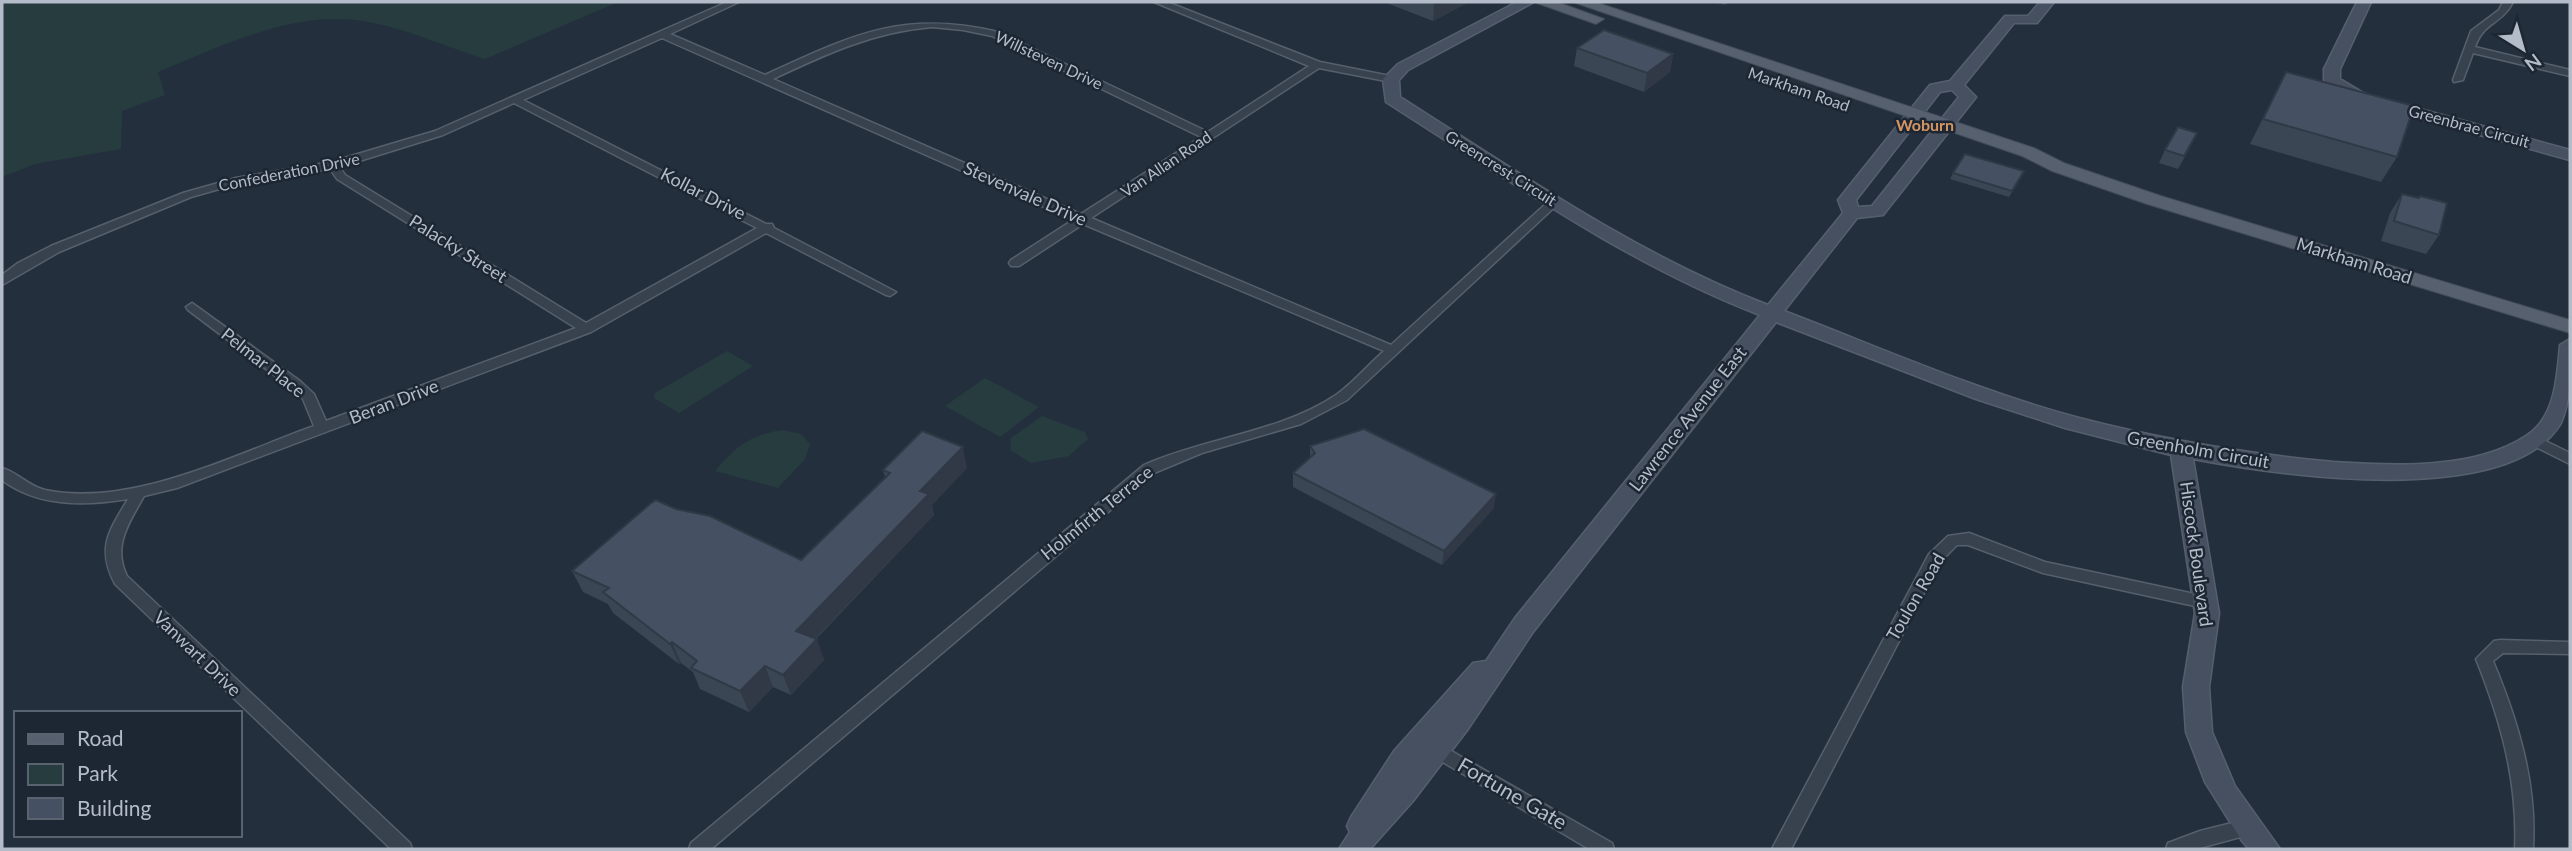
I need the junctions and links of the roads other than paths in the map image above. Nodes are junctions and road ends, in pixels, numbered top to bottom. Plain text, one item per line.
1 (734, 2) edge
2 (1160, 2) edge
3 (1527, 2) edge
4 (1542, 2) edge
5 (1581, 2) edge
6 (2011, 2) edge
7 (2047, 2) edge
8 (2364, 2) edge
9 (2508, 2) edge
10 (2010, 19) junction
11 (662, 34) junction
12 (2470, 49) junction
13 (1317, 65) junction
14 (2570, 74) edge
15 (765, 79) junction
16 (1391, 79) junction
17 (2458, 80) dead end
18 (1955, 86) junction
19 (514, 99) junction
20 (1909, 120) junction
21 (1942, 130) junction
22 (1208, 136) junction
23 (2570, 155) edge
24 (333, 165) junction
25 (1555, 202) junction
26 (1852, 213) junction
27 (1082, 219) junction
28 (768, 227) junction
29 (1015, 263) dead end
30 (2, 281) edge
31 (890, 292) dead end
32 (192, 307) dead end
33 (1771, 314) junction
34 (2570, 327) edge
35 (586, 329) junction
36 (2570, 345) edge
37 (1390, 349) junction
38 (322, 429) junction
39 (2535, 441) junction
40 (2181, 450) junction
41 (2570, 459) edge
42 (2, 473) edge
43 (138, 494) junction
44 (2204, 602) junction
45 (2570, 648) edge
46 (1428, 745) junction
47 (2248, 827) junction
48 (403, 849) edge
49 (698, 849) edge
50 (1346, 849) edge
51 (1353, 849) edge
52 (1605, 849) edge
53 (1781, 849) edge
54 (2175, 849) edge
55 (2266, 849) edge
56 (2524, 849) edge

1 - 11 street, Confederation Drive
2 - 13 street
3 - 16 street
4 - 20 main road, Markham Road
5 - 20 main road, Markham Road
6 - 10 street
7 - 10 street
8 - 23 street, Greenbrae Circuit
9 - 12 street
10 - 18 street, Lawrence Avenue East
11 - 15 street, Stevenvale Drive
11 - 19 street, Confederation Drive
12 - 14 street
12 - 17 street
13 - 16 street
13 - 22 street, Van Allan Road
15 - 22 street, Willsteven Drive
15 - 27 street, Stevenvale Drive
16 - 25 street, Greencrest Circuit
18 - 20 street, Lawrence Avenue East
18 - 21 street
19 - 24 street, Confederation Drive
19 - 28 street, Kollar Drive
20 - 21 main road, Markham Road
20 - 26 street, Lawrence Avenue East
21 - 26 street
21 - 34 main road, Markham Road
22 - 27 street, Van Allan Road
24 - 30 street, Confederation Drive
24 - 35 street, Palacky Street
25 - 33 street, Greencrest Circuit
25 - 37 street, Holmfirth Terrace
26 - 33 street, Lawrence Avenue East
27 - 29 street, Van Allan Road
27 - 37 street, Stevenvale Drive
28 - 31 street, Kollar Drive
28 - 35 street, Beran Drive
32 - 38 street, Pelmar Place
33 - 40 street, Greenholm Circuit
33 - 46 street, Lawrence Avenue East
35 - 38 street, Beran Drive
36 - 39 street
37 - 49 street, Holmfirth Terrace
38 - 43 street, Beran Drive
39 - 40 street, Greenholm Circuit
39 - 41 street
40 - 44 street, Hiscock Boulevard
42 - 43 street, Beran Drive
43 - 48 street, Vanwart Drive
44 - 47 street, Hiscock Boulevard
44 - 53 street, Toulon Road
45 - 56 street
46 - 50 street, Lawrence Avenue East
46 - 51 street, Lawrence Avenue East
46 - 52 street, Fortune Gate
47 - 54 street
47 - 55 street, Hiscock Boulevard

